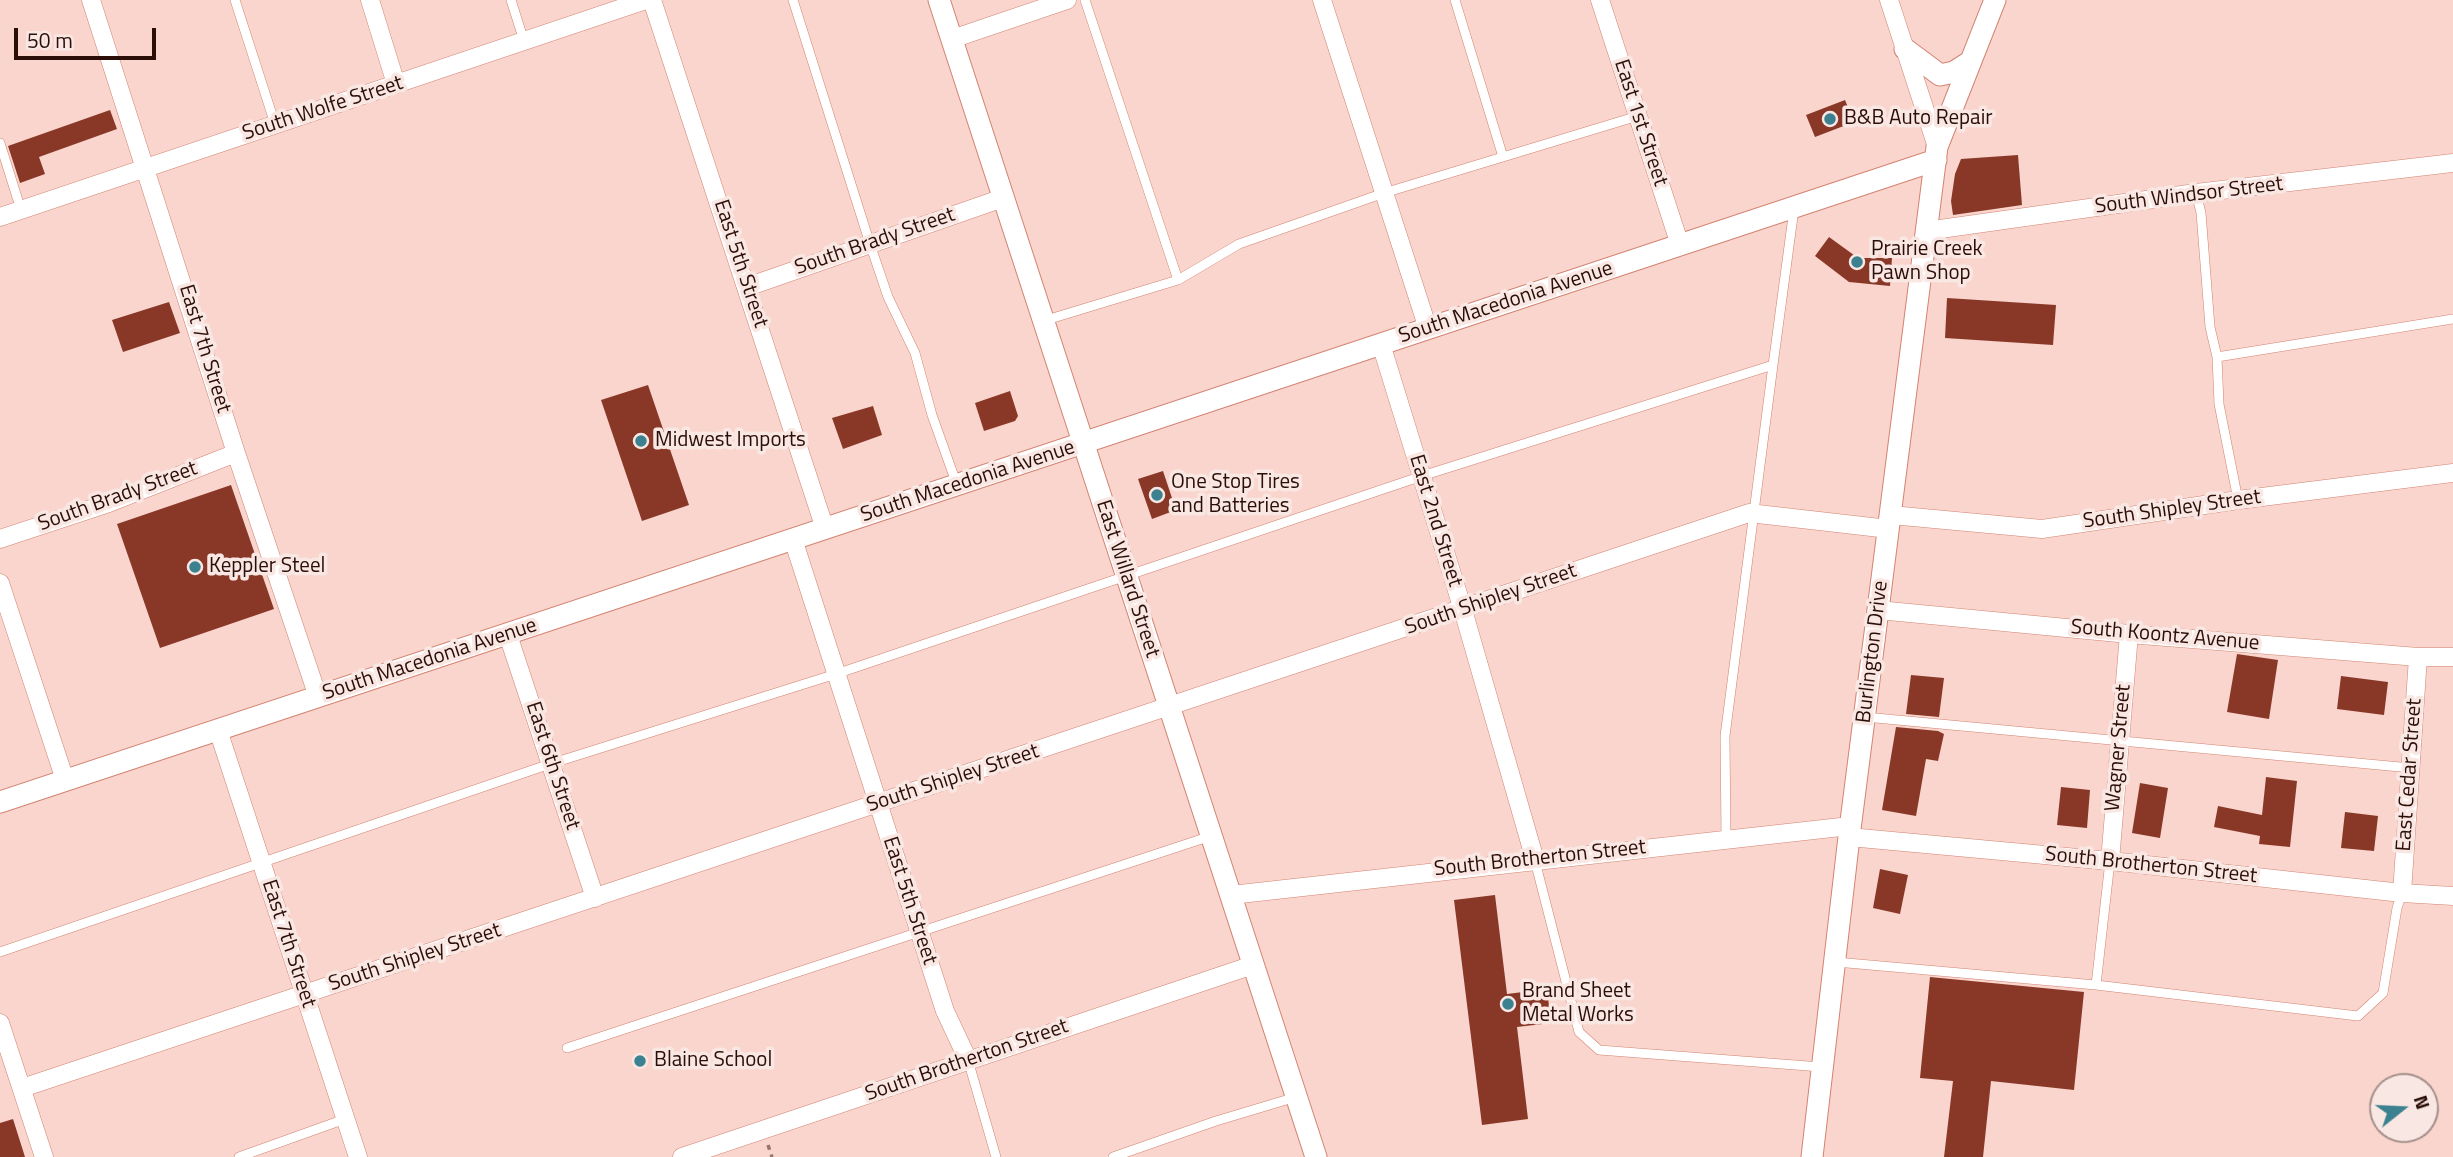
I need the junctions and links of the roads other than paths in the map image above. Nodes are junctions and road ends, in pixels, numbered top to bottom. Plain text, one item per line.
1 (91, 0) edge
2 (235, 0) edge
3 (370, 0) edge
4 (511, 0) edge
5 (646, 0) edge
6 (652, 0) edge
7 (793, 0) edge
8 (939, 0) edge
9 (1067, 0) edge
10 (1085, 0) edge
11 (1321, 0) edge
12 (1455, 0) edge
13 (1600, 0) edge
14 (1889, 0) edge
15 (1995, 0) edge
16 (952, 39) junction
17 (524, 41) junction
18 (1905, 49) junction
19 (1971, 61) junction
20 (396, 84) junction
21 (1638, 116) junction
22 (275, 124) junction
23 (0, 143) edge
24 (1937, 154) junction
25 (1503, 157) junction
26 (2453, 163) edge
27 (146, 167) junction
28 (1384, 193) junction
29 (2196, 193) junction
30 (1003, 198) junction
31 (1795, 207) junction
32 (21, 210) junction
33 (0, 217) edge
34 (1926, 231) junction
35 (870, 244) junction
36 (1680, 245) junction
37 (1178, 280) junction
38 (747, 287) junction
39 (2453, 319) edge
40 (1043, 321) junction
41 (1428, 329) junction
42 (1381, 344) junction
43 (2217, 357) junction
44 (1773, 365) junction
45 (1083, 444) junction
46 (236, 453) junction
47 (2453, 473) edge
48 (1422, 476) junction
49 (957, 485) junction
50 (2238, 500) junction
51 (1755, 512) junction
52 (1890, 522) junction
53 (825, 529) junction
54 (0, 539) edge
55 (793, 539) junction
56 (1126, 575) junction
57 (0, 583) edge
58 (1463, 610) junction
59 (1878, 610) junction
60 (2129, 634) junction
61 (509, 635) junction
62 (2418, 657) junction
63 (2453, 657) edge
64 (836, 674) junction
65 (318, 697) junction
66 (1169, 707) junction
67 (1864, 717) junction
68 (218, 730) junction
69 (2120, 741) junction
70 (550, 764) junction
71 (2411, 768) junction
72 (65, 780) junction
73 (0, 802) edge
74 (877, 804) junction
75 (1850, 832) junction
76 (1211, 836) junction
77 (1726, 839) junction
78 (1535, 860) junction
79 (261, 862) junction
80 (2110, 862) junction
81 (2402, 893) junction
82 (1231, 895) junction
83 (2453, 896) edge
84 (595, 898) junction
85 (919, 932) junction
86 (0, 952) edge
87 (1835, 962) junction
88 (1253, 965) junction
89 (2096, 985) junction
90 (304, 995) junction
91 (0, 1023) edge
92 (567, 1048) dead end
93 (968, 1060) junction
94 (1823, 1067) junction
95 (22, 1088) junction
96 (1296, 1097) junction
97 (345, 1119) junction
98 (44, 1157) edge
99 (239, 1157) edge
100 (358, 1157) edge
101 (682, 1157) edge
102 (996, 1157) edge
103 (1113, 1157) edge
104 (1315, 1157) edge
105 (1812, 1157) edge

1 - 27 street, East 7th Street
2 - 22 lane
3 - 20 street
4 - 17 lane
5 - 17 street, South Wolfe Street
6 - 38 street, East 5th Street
7 - 35 lane
8 - 16 street, East Willard Street
9 - 16 street
10 - 37 lane
11 - 28 street
12 - 25 lane
13 - 21 street, East 1st Street
14 - 18 street
15 - 19 street, Burlington Drive
16 - 30 street, East Willard Street
17 - 20 street, South Wolfe Street
18 - 19 street
18 - 24 street
19 - 24 street, Burlington Drive
20 - 22 street, South Wolfe Street
21 - 25 lane
21 - 36 street, East 1st Street
22 - 27 street, South Wolfe Street
23 - 32 lane
24 - 31 street, South Macedonia Avenue
24 - 34 street, Burlington Drive
25 - 28 lane
26 - 29 street, South Windsor Street
27 - 32 street, South Wolfe Street
27 - 46 street, East 7th Street
28 - 37 lane
28 - 41 street
29 - 34 street, South Windsor Street
29 - 43 lane
30 - 35 street, South Brady Street
30 - 40 street, East Willard Street
31 - 36 street, South Macedonia Avenue
31 - 44 lane
32 - 33 street, South Wolfe Street
34 - 52 street, Burlington Drive
35 - 38 street, South Brady Street
35 - 49 lane
36 - 41 street, South Macedonia Avenue
37 - 40 lane
38 - 53 street, East 5th Street
39 - 43 lane
40 - 45 street, East Willard Street
41 - 42 street, South Macedonia Avenue
42 - 45 street, South Macedonia Avenue
42 - 48 street, East 2nd Street
43 - 50 lane
44 - 48 lane
44 - 51 lane
45 - 49 street, South Macedonia Avenue
45 - 56 street, East Willard Street
46 - 54 street, South Brady Street
46 - 65 street, East 7th Street
47 - 50 street, South Shipley Street
48 - 56 lane
48 - 58 street, East 2nd Street
49 - 53 street, South Macedonia Avenue
50 - 52 street, South Shipley Street
51 - 52 street, South Shipley Street
51 - 58 street, South Shipley Street
51 - 77 lane
52 - 59 street, Burlington Drive
53 - 55 street, South Macedonia Avenue
55 - 61 street, South Macedonia Avenue
55 - 64 street, East 5th Street
56 - 64 lane
56 - 66 street, East Willard Street
57 - 72 street
58 - 66 street, South Shipley Street
58 - 78 street, East 2nd Street
59 - 60 street, South Koontz Avenue
59 - 67 street, Burlington Drive
60 - 62 street, South Koontz Avenue
60 - 69 street, Wagner Street
61 - 65 street, South Macedonia Avenue
61 - 70 street, East 6th Street
62 - 63 street, South Koontz Avenue
62 - 71 street, East Cedar Street
64 - 70 lane
64 - 74 street, East 5th Street
65 - 68 street, South Macedonia Avenue
66 - 74 street, South Shipley Street
66 - 76 street, East Willard Street
67 - 69 lane
67 - 75 street, Burlington Drive
68 - 72 street, South Macedonia Avenue
68 - 79 street, East 7th Street
69 - 71 lane
69 - 80 street, Wagner Street
70 - 79 lane
70 - 84 street, East 6th Street
71 - 81 street, East Cedar Street
72 - 73 street, South Macedonia Avenue
74 - 84 street, South Shipley Street
74 - 85 street, East 5th Street
75 - 77 street, South Brotherton Street
75 - 80 street, South Brotherton Street
75 - 87 street, Burlington Drive
76 - 82 street, East Willard Street
76 - 85 lane
77 - 78 street, South Brotherton Street
78 - 82 street, South Brotherton Street
78 - 94 lane
79 - 86 lane
79 - 90 street, East 7th Street
80 - 81 street, South Brotherton Street
80 - 89 lane
81 - 83 street, South Brotherton Street
81 - 89 lane
82 - 88 street, East Willard Street
84 - 90 street, South Shipley Street
85 - 92 lane
85 - 93 street, East 5th Street
87 - 89 lane
87 - 94 street, Burlington Drive
88 - 93 street, South Brotherton Street
88 - 96 street, East Willard Street
90 - 95 street, South Shipley Street
90 - 97 street, East 7th Street
91 - 95 street
93 - 101 street, South Brotherton Street
93 - 102 lane
94 - 105 street, Burlington Drive
95 - 98 street
96 - 103 lane
96 - 104 street, East Willard Street
97 - 99 lane
97 - 100 street, East 7th Street

